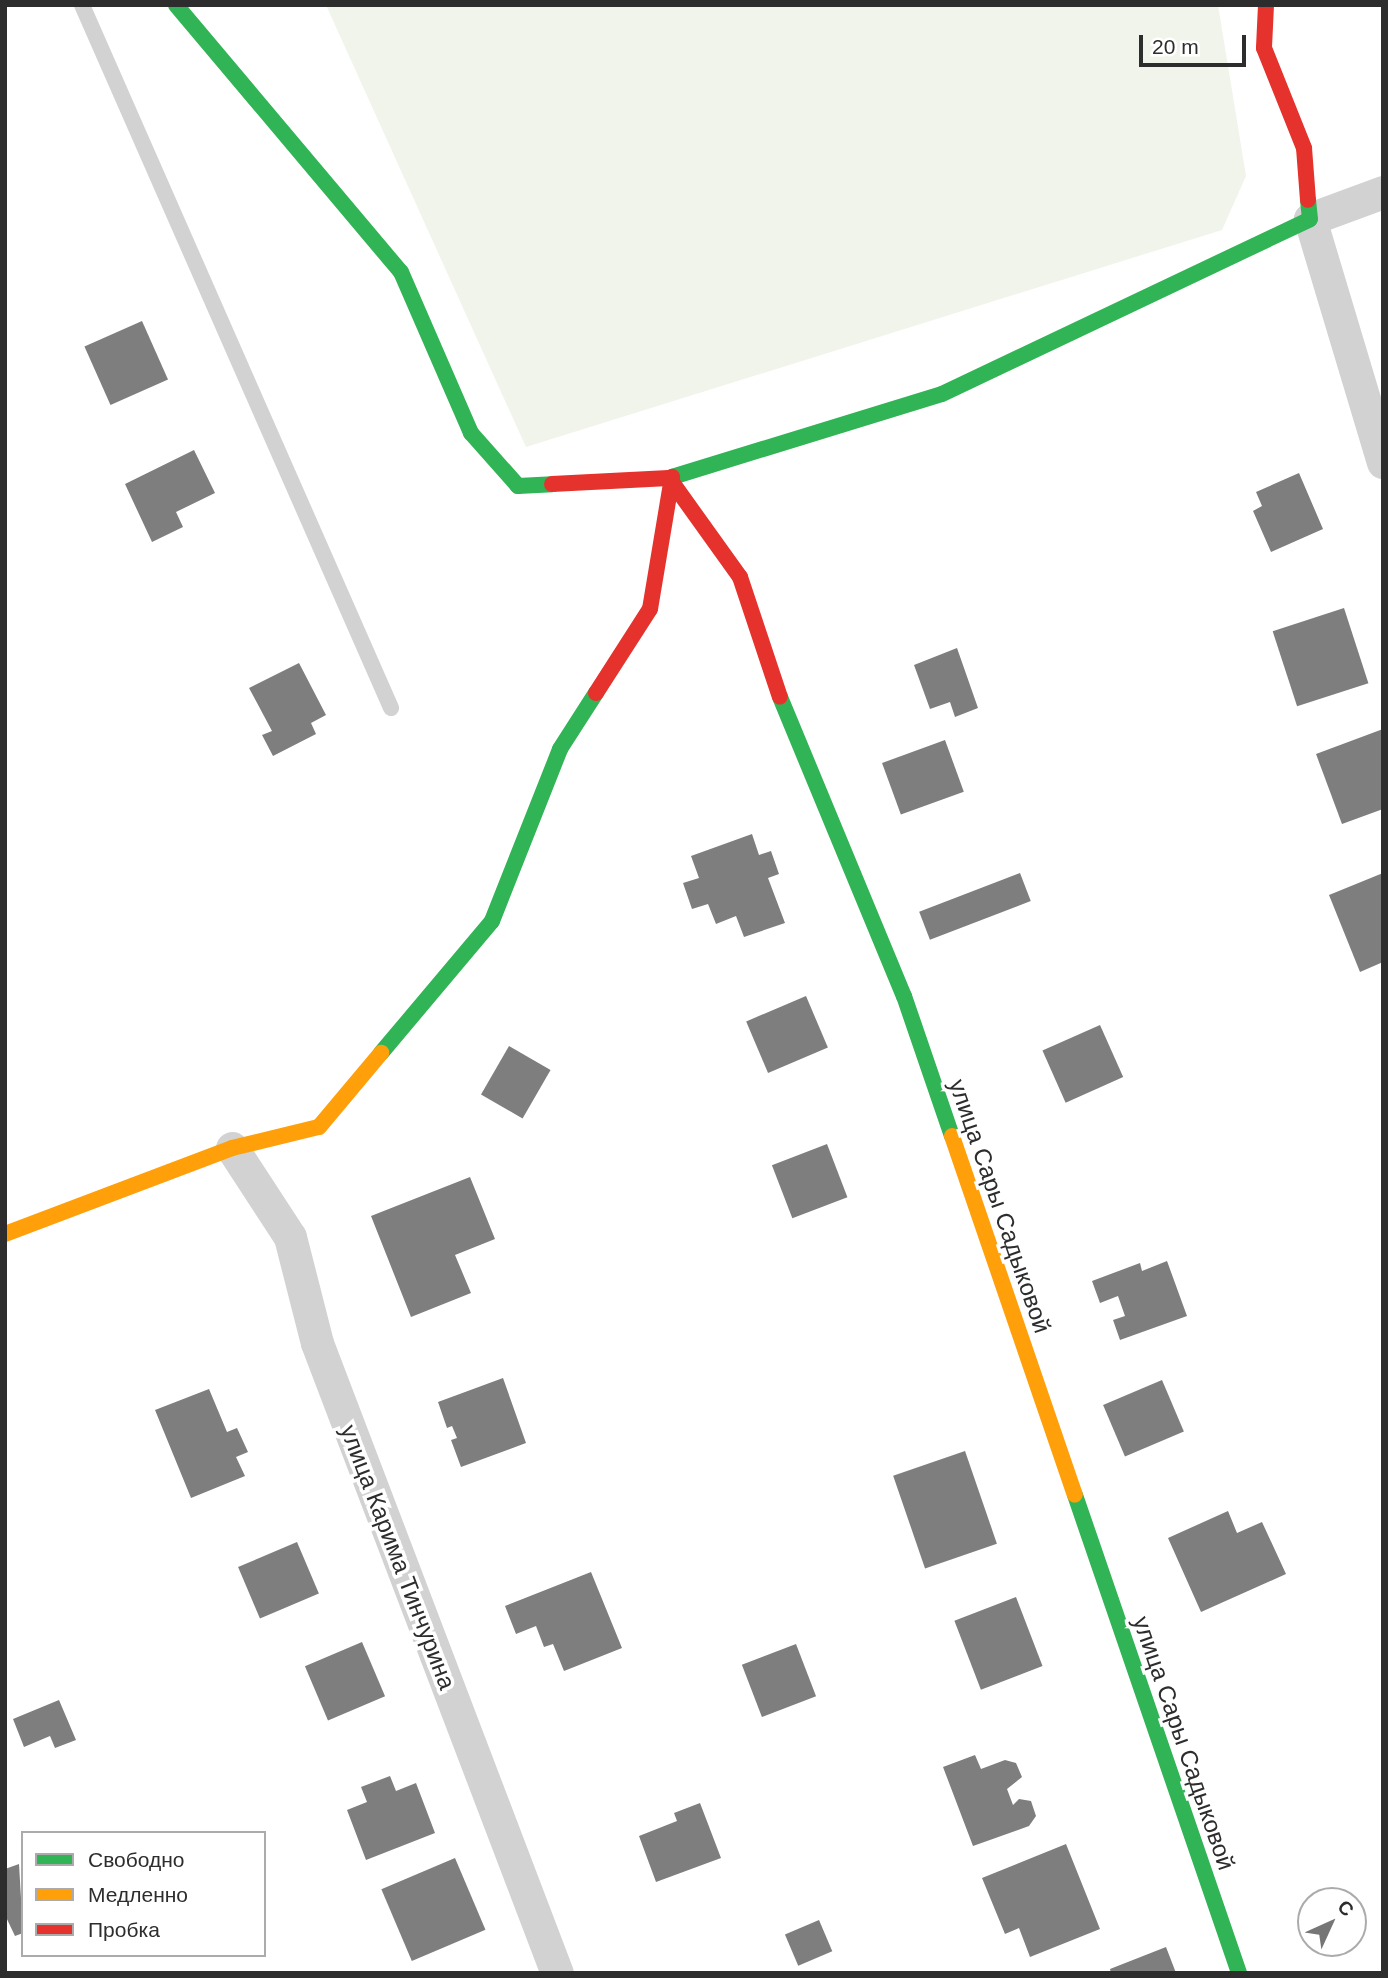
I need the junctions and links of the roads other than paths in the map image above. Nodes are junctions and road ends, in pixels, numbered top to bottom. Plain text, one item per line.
1 (82, 5) edge
2 (176, 5) edge
3 (1266, 5) edge
4 (1383, 192) edge
5 (1310, 219) junction
6 (1383, 462) edge
7 (669, 478) junction
8 (391, 708) dead end
9 (232, 1148) junction
10 (5, 1234) edge
11 (557, 1973) edge
12 (1239, 1973) edge

1 - 8 lane
2 - 7 street
3 - 5 street
4 - 5 street
5 - 6 street
5 - 7 street
7 - 9 street
7 - 12 street, улица Сары Садыковой
9 - 10 street
9 - 11 street, улица Карима Тинчурина

